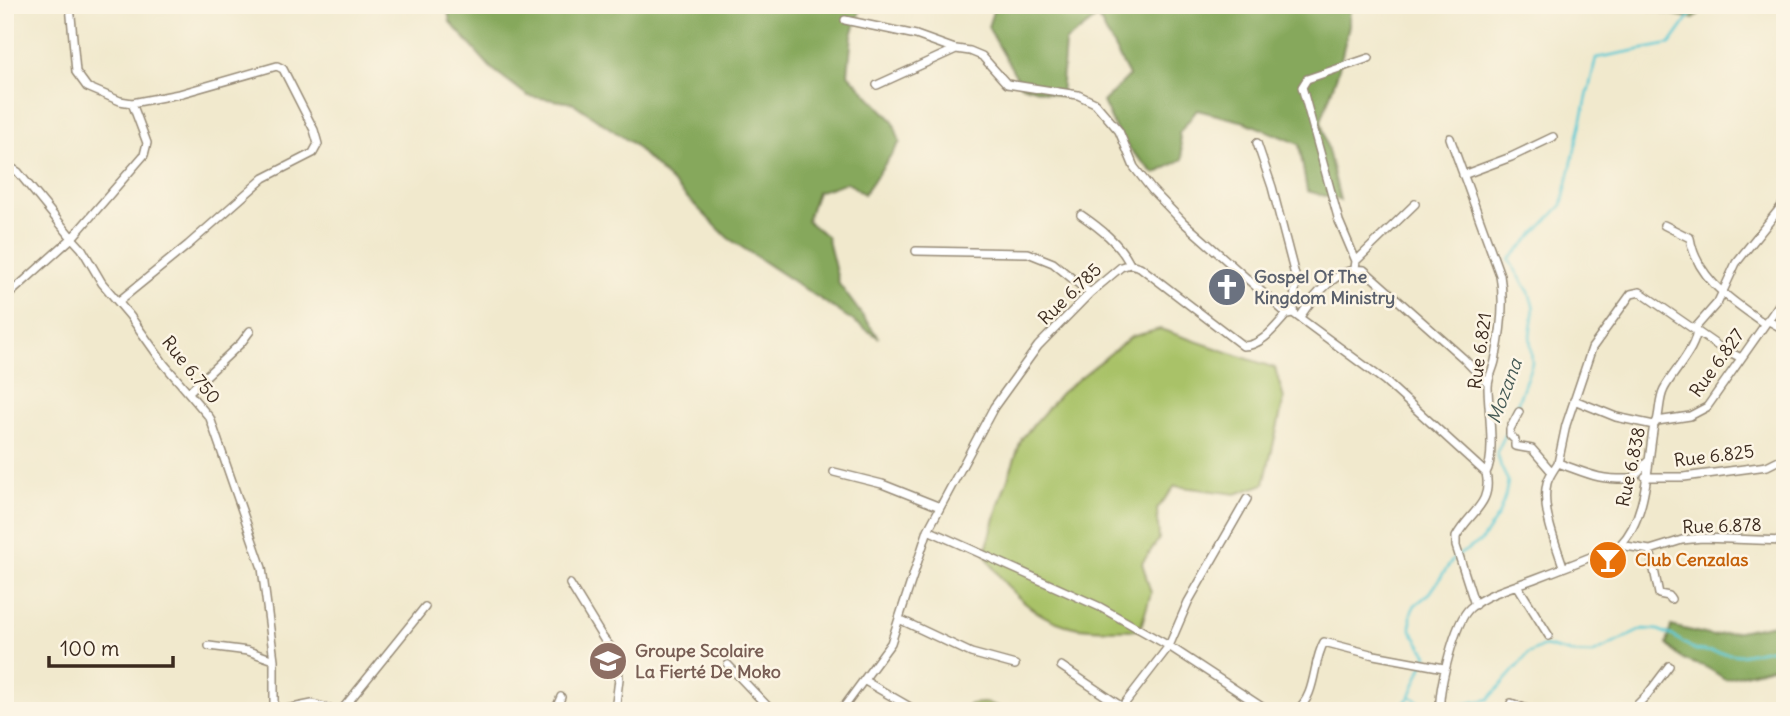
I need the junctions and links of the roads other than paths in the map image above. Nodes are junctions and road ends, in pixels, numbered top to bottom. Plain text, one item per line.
1 (70, 5) edge
2 (845, 20) dead end
3 (956, 49) junction
4 (1368, 58) dead end
5 (877, 85) dead end
6 (132, 103) junction
7 (1553, 137) dead end
8 (1450, 138) dead end
9 (1257, 143) dead end
10 (5, 164) edge
11 (1463, 175) junction
12 (1785, 202) edge
13 (1415, 204) dead end
14 (1082, 215) dead end
15 (1664, 225) dead end
16 (72, 238) junction
17 (916, 251) dead end
18 (1130, 264) junction
19 (1355, 264) junction
20 (1090, 293) junction
21 (1724, 293) junction
22 (1785, 296) edge
23 (5, 298) edge
24 (119, 301) junction
25 (1293, 315) junction
26 (1766, 322) junction
27 (1785, 330) edge
28 (250, 331) dead end
29 (1698, 332) junction
30 (1741, 358) junction
31 (1488, 384) junction
32 (189, 393) junction
33 (1574, 400) junction
34 (1518, 412) dead end
35 (1655, 423) junction
36 (1785, 457) edge
37 (1647, 462) junction
38 (1558, 463) junction
39 (834, 472) dead end
40 (1486, 472) junction
41 (1552, 472) junction
42 (1645, 477) junction
43 (1247, 499) dead end
44 (940, 508) junction
45 (928, 530) junction
46 (1785, 541) edge
47 (1620, 545) junction
48 (1650, 550) junction
49 (1563, 566) junction
50 (570, 584) dead end
51 (1517, 585) junction
52 (1671, 599) dead end
53 (1475, 605) junction
54 (425, 607) dead end
55 (899, 619) junction
56 (1549, 636) dead end
57 (209, 646) dead end
58 (1168, 646) junction
59 (274, 660) junction
60 (1015, 665) dead end
61 (728, 666) dead end
62 (1061, 666) dead end
63 (1669, 666) dead end
64 (1444, 668) junction
65 (865, 681) junction
66 (561, 697) dead end
67 (1511, 703) dead end
68 (1121, 709) edge
69 (276, 711) edge
70 (341, 711) edge
71 (555, 711) edge
72 (615, 711) edge
73 (772, 711) edge
74 (841, 711) edge
75 (918, 711) edge
76 (1268, 711) edge
77 (1296, 711) edge
78 (1440, 711) edge
79 (1532, 711) edge
80 (1631, 711) edge

1 - 6 street
2 - 3 street
3 - 5 street
3 - 25 street
4 - 19 street
6 - 16 street
6 - 24 street
7 - 11 street
8 - 11 street, Rue 6.821
9 - 25 street
10 - 16 street, Rue 6.750
11 - 31 street, Rue 6.821
12 - 21 street, Rue 6.838
13 - 19 street, Rue 6.785
14 - 18 street
15 - 21 street
16 - 23 street
16 - 24 street, Rue 6.750
17 - 20 street
18 - 20 street, Rue 6.785
18 - 25 street, Rue 6.785
19 - 25 street, Rue 6.785
19 - 31 street
20 - 44 street, Rue 6.785
21 - 26 street
21 - 29 street, Rue 6.838
22 - 26 street, Rue 6.827
24 - 32 street, Rue 6.750
25 - 40 street
26 - 27 street
26 - 30 street, Rue 6.827
28 - 32 street
29 - 30 street
29 - 33 street
29 - 35 street, Rue 6.838
30 - 35 street, Rue 6.827
31 - 40 street, Rue 6.821
32 - 59 street, Rue 6.750
33 - 35 street
33 - 38 street
34 - 41 street
35 - 37 street, Rue 6.838
36 - 42 street, Rue 6.825
37 - 38 street
37 - 42 street, Rue 6.838
38 - 41 street
39 - 44 street
40 - 53 street, Rue 6.821
41 - 49 street
42 - 47 street, Rue 6.838
43 - 58 street
44 - 45 street, Rue 6.785
45 - 55 street, Rue 6.785
45 - 58 street
46 - 48 street, Rue 6.878
47 - 48 street, Rue 6.878
47 - 49 street
48 - 52 street
49 - 51 street
50 - 72 street
51 - 53 street
51 - 56 street
53 - 64 street
54 - 70 street
55 - 60 street
55 - 65 street, Rue 6.785
57 - 59 street
58 - 68 street
58 - 76 street
59 - 69 street, Rue 6.750
61 - 73 street
62 - 68 street
63 - 80 street
64 - 77 street
64 - 78 street
65 - 74 street, Rue 6.785
65 - 75 street
66 - 71 street
67 - 79 street
69 - 70 street

